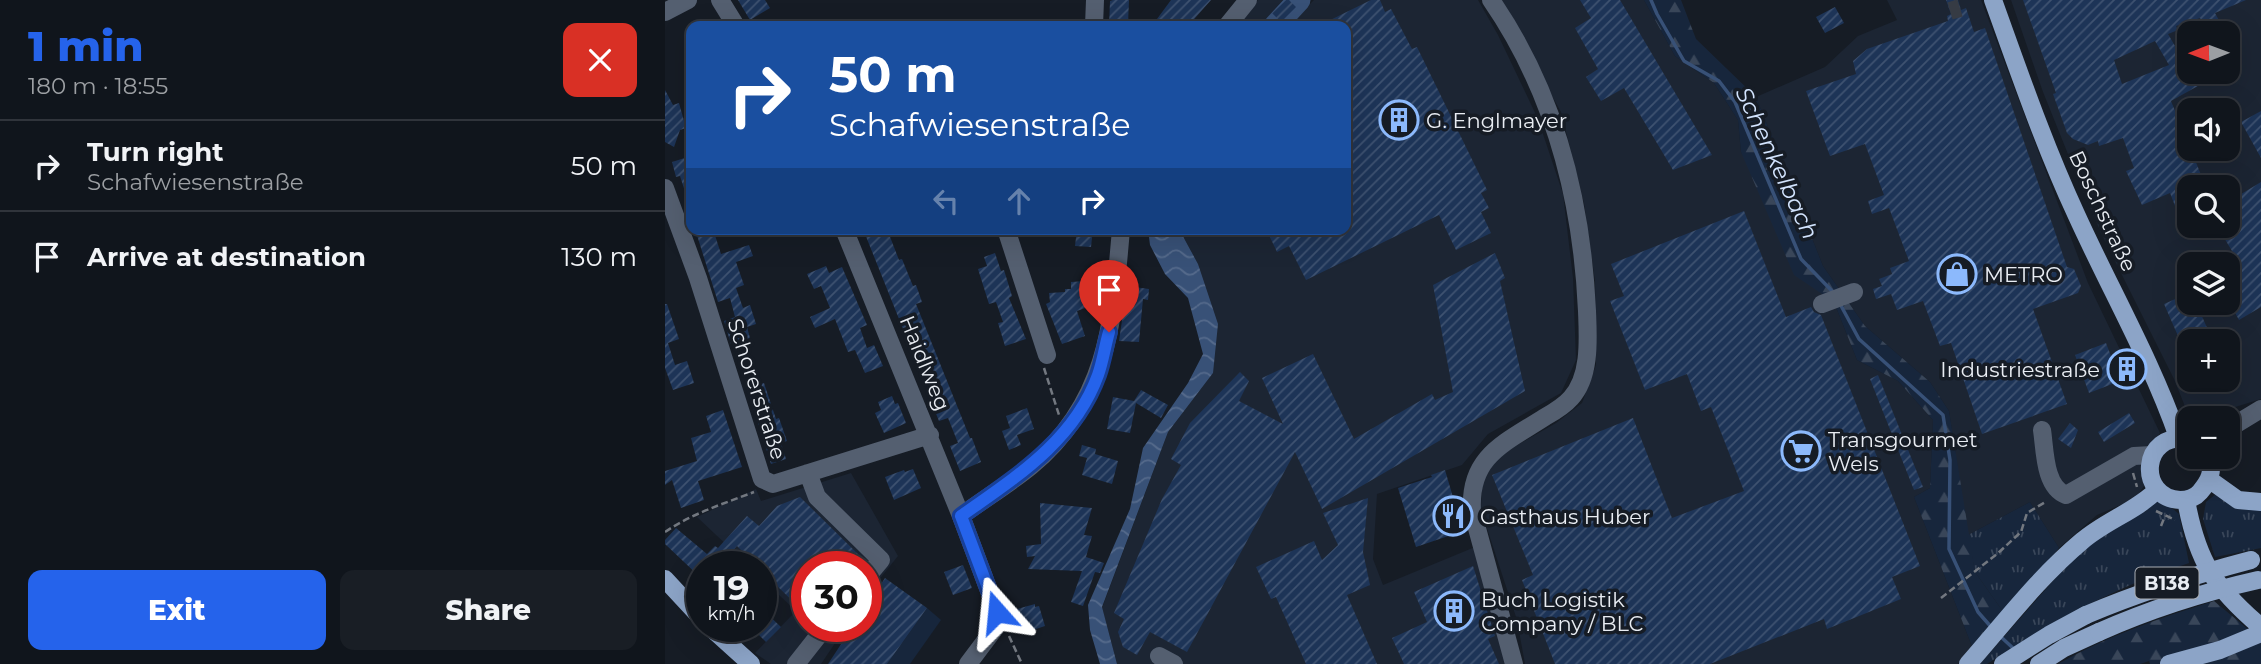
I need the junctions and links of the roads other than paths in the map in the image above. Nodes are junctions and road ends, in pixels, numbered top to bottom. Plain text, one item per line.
1 (688, 0) edge
2 (720, 0) edge
3 (1095, 0) edge
4 (1248, 0) edge
5 (1491, 0) edge
6 (1993, 0) edge
7 (665, 12) edge
8 (733, 21) edge
9 (1094, 21) edge
10 (1231, 21) edge
11 (665, 187) edge
12 (846, 235) edge
13 (1008, 235) edge
14 (1120, 235) edge
15 (1854, 292) dead end
16 (1822, 304) dead end
17 (1047, 355) road end
18 (2261, 409) edge
19 (2240, 422) edge
20 (2177, 423) edge
21 (2042, 430) dead end
22 (929, 435) junction
23 (2177, 439) edge
24 (2152, 455) junction
25 (2212, 469) edge
26 (808, 473) junction
27 (2210, 480) junction
28 (2157, 490) junction
29 (2186, 500) junction
30 (2261, 502) edge
31 (961, 516) junction
32 (872, 551) edge
33 (2256, 560) edge
34 (665, 579) edge
35 (2259, 580) edge
36 (686, 602) edge
37 (2261, 627) edge
38 (2261, 633) edge
39 (727, 642) edge
40 (814, 642) edge
41 (751, 664) edge
42 (796, 664) edge
43 (968, 664) edge
44 (1514, 664) edge
45 (1968, 664) edge
46 (2003, 664) edge
47 (2039, 664) edge
48 (2169, 664) edge

1 - 7 street
2 - 8 street
3 - 9 street
4 - 10 street
5 - 44 street
6 - 20 main road, Boschstraße
11 - 26 street, Schorerstraße
12 - 22 street, Haidlweg
13 - 17 street
14 - 31 street
15 - 16 street
18 - 19 street
21 - 24 street
22 - 26 street, Schorerstraße
22 - 31 street, Haidlweg
23 - 24 main road
24 - 28 main road
25 - 27 main road
26 - 32 street
27 - 29 main road
27 - 30 main road
28 - 29 main road
28 - 45 main road
29 - 37 main road
31 - 43 street, Haidlweg
33 - 46 main road, B138, bridge
34 - 36 main road
35 - 47 main road, B138, bridge
38 - 48 main road
39 - 41 main road
40 - 42 street

